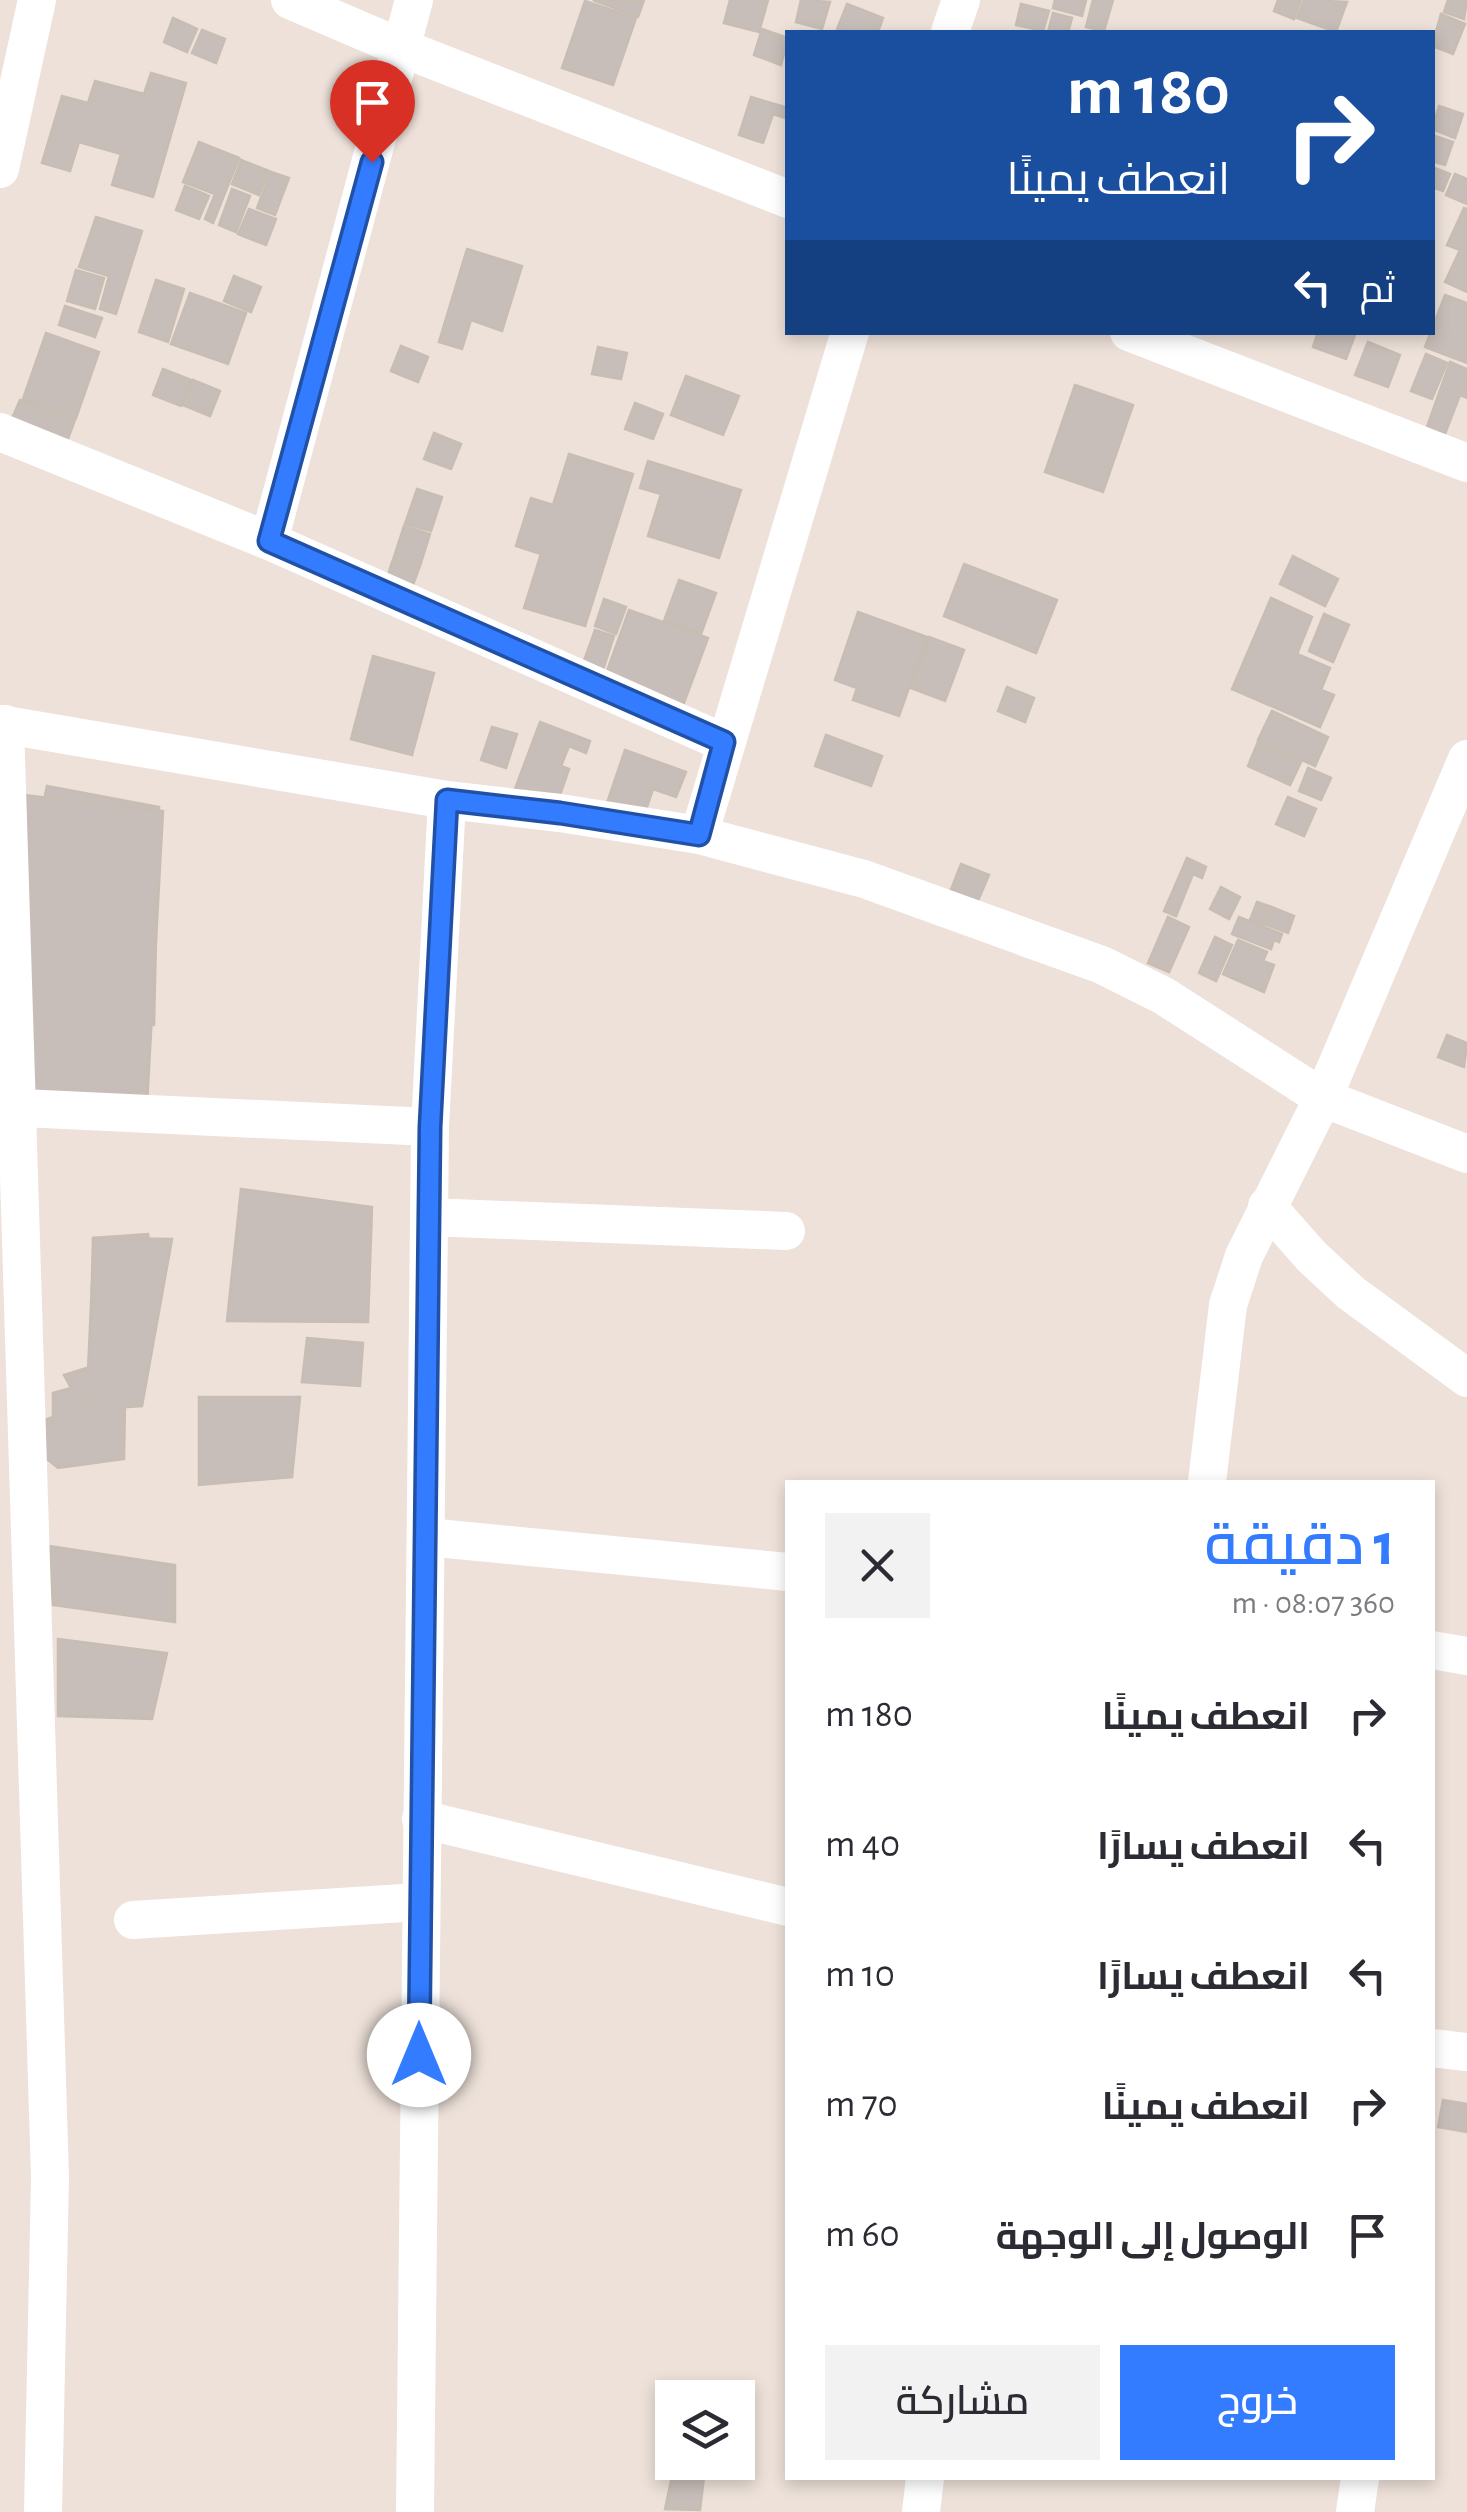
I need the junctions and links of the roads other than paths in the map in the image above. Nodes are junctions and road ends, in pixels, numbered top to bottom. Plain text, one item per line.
1 (37, 0) edge
2 (290, 0) edge
3 (414, 0) edge
4 (961, 0) edge
5 (951, 30) edge
6 (402, 48) junction
7 (0, 169) edge
8 (785, 198) edge
9 (849, 335) edge
10 (1137, 335) edge
11 (0, 432) edge
12 (1467, 462) edge
13 (269, 541) junction
14 (2, 724) edge
15 (724, 742) junction
16 (1467, 759) edge
17 (447, 800) junction
18 (699, 835) junction
19 (1323, 1098) junction
20 (7, 1107) edge
21 (430, 1127) junction
22 (1467, 1154) edge
23 (1267, 1206) junction
24 (429, 1217) junction
25 (786, 1231) dead end
26 (1467, 1378) edge
27 (1207, 1480) edge
28 (427, 1537) junction
29 (785, 1572) edge
30 (1435, 1651) edge
31 (1467, 1656) edge
32 (16, 1672) edge
33 (420, 1819) junction
34 (420, 1902) junction
35 (785, 1906) edge
36 (133, 1920) dead end
37 (1435, 2048) edge
38 (1467, 2052) edge
39 (924, 2480) edge
40 (43, 2512) edge
41 (415, 2512) edge
42 (922, 2512) edge

1 - 7 street
2 - 6 street
3 - 6 street
4 - 5 street
6 - 8 street
6 - 13 street
9 - 15 street
10 - 12 street
11 - 13 street
13 - 15 street
14 - 17 street
14 - 20 street
15 - 18 street
16 - 19 street
17 - 18 street
17 - 21 street
18 - 19 street
19 - 22 street
19 - 23 street
20 - 21 street
20 - 32 street
21 - 24 street
23 - 26 street
23 - 27 street
24 - 25 street
24 - 28 street
28 - 29 street
28 - 33 street
30 - 31 street
32 - 40 street
33 - 34 street
33 - 35 street
34 - 36 street
34 - 41 street
37 - 38 street
39 - 42 street

